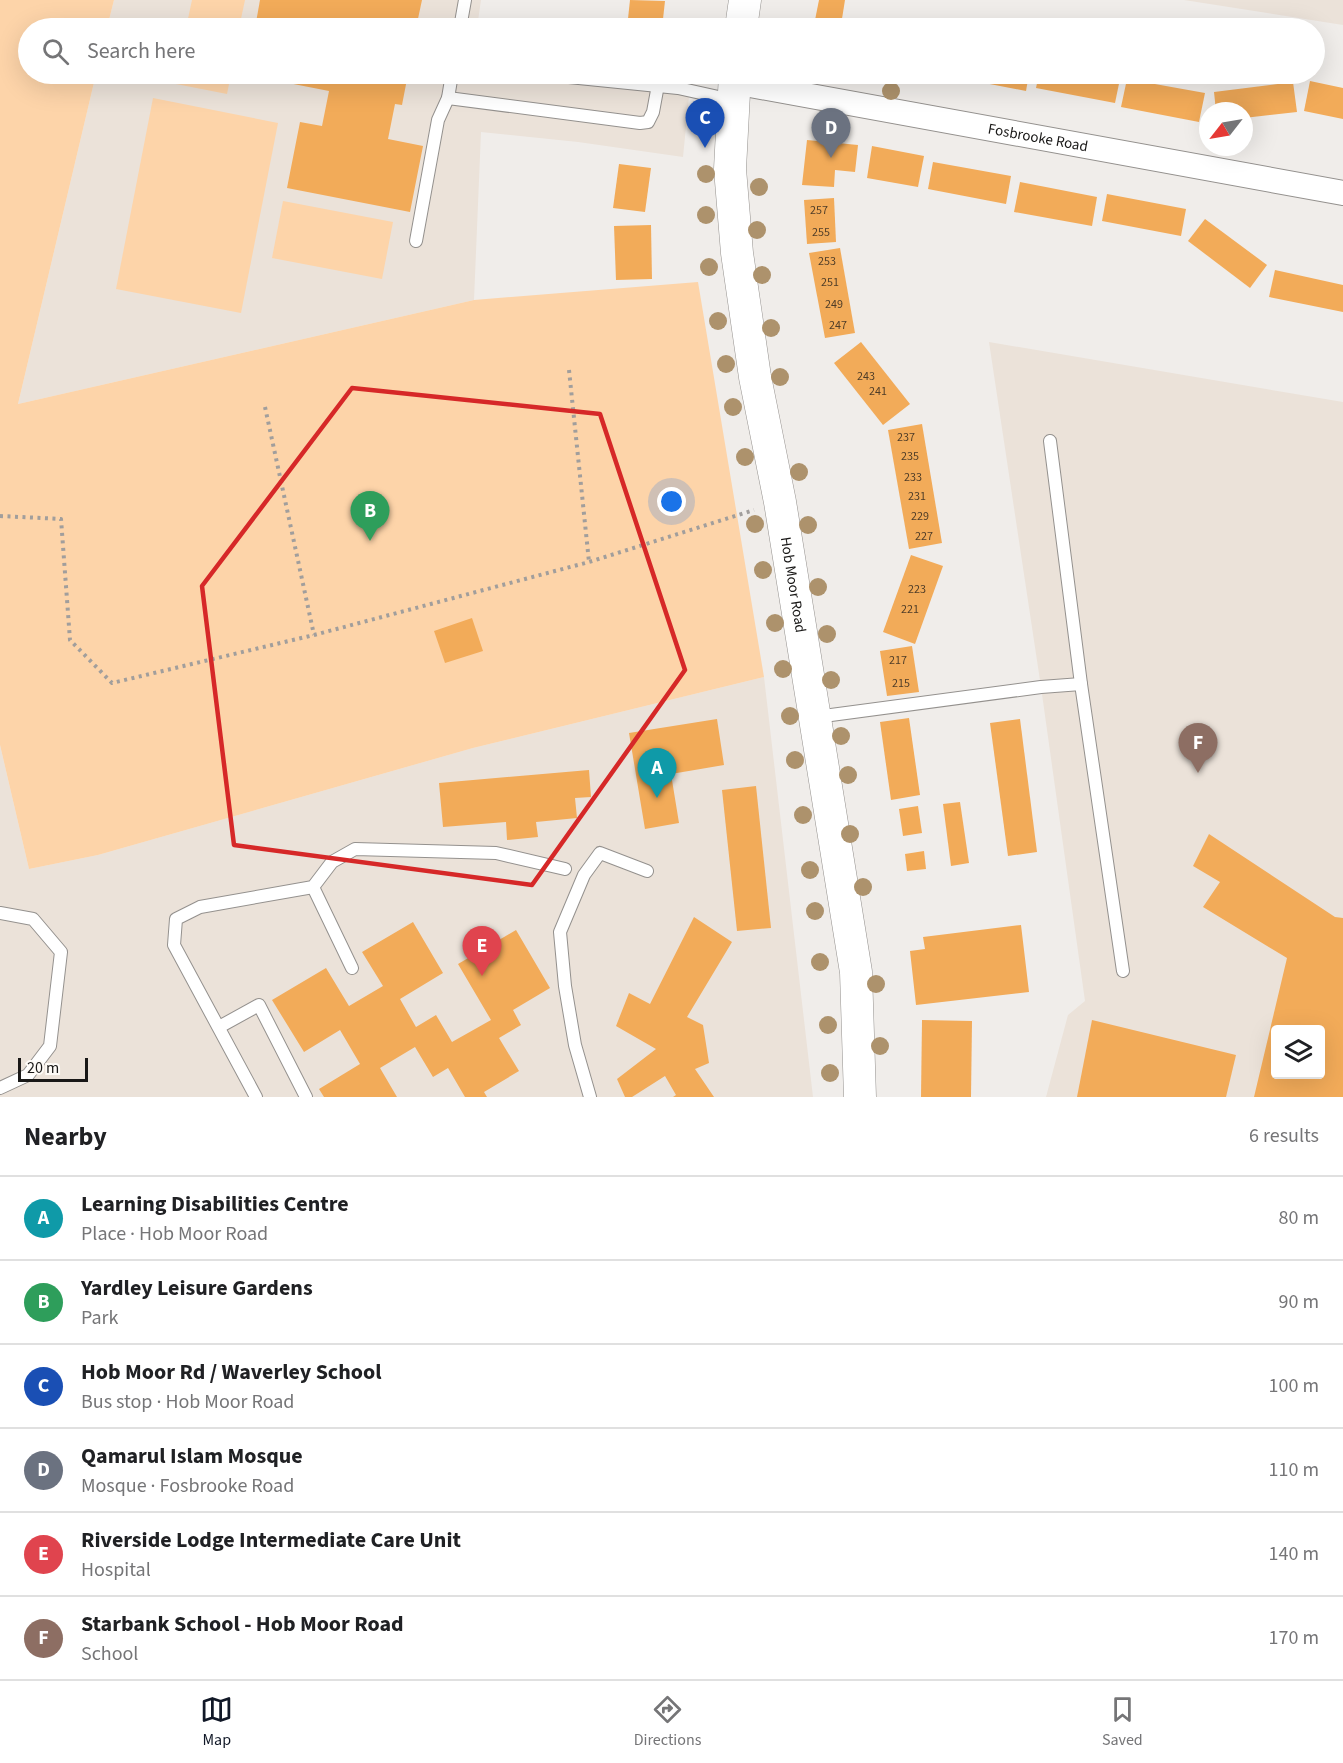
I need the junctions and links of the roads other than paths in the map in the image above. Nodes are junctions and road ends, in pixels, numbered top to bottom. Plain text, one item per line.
1 (465, 0) edge
2 (745, 0) edge
3 (462, 18) edge
4 (742, 18) edge
5 (450, 84) edge
6 (647, 84) edge
7 (658, 85) junction
8 (734, 85) edge
9 (448, 98) junction
10 (1343, 194) edge
11 (416, 241) dead end
12 (1050, 441) dead end
13 (1081, 684) junction
14 (816, 717) junction
15 (565, 869) dead end
16 (647, 871) dead end
17 (313, 887) junction
18 (0, 913) edge
19 (352, 968) dead end
20 (1123, 971) dead end
21 (219, 1027) junction
22 (0, 1088) edge
23 (256, 1097) edge
24 (306, 1097) edge
25 (590, 1097) edge
26 (860, 1097) edge

1 - 3 lane
2 - 4 street
5 - 9 lane
6 - 7 lane
7 - 8 lane
7 - 9 lane
8 - 10 street, Fosbrooke Road
8 - 14 street, Hob Moor Road
9 - 11 lane
12 - 13 lane
13 - 14 lane
13 - 20 lane
14 - 26 street, Hob Moor Road
15 - 17 lane
16 - 25 lane
17 - 19 lane
17 - 21 lane
18 - 22 lane
21 - 23 lane
21 - 24 lane

